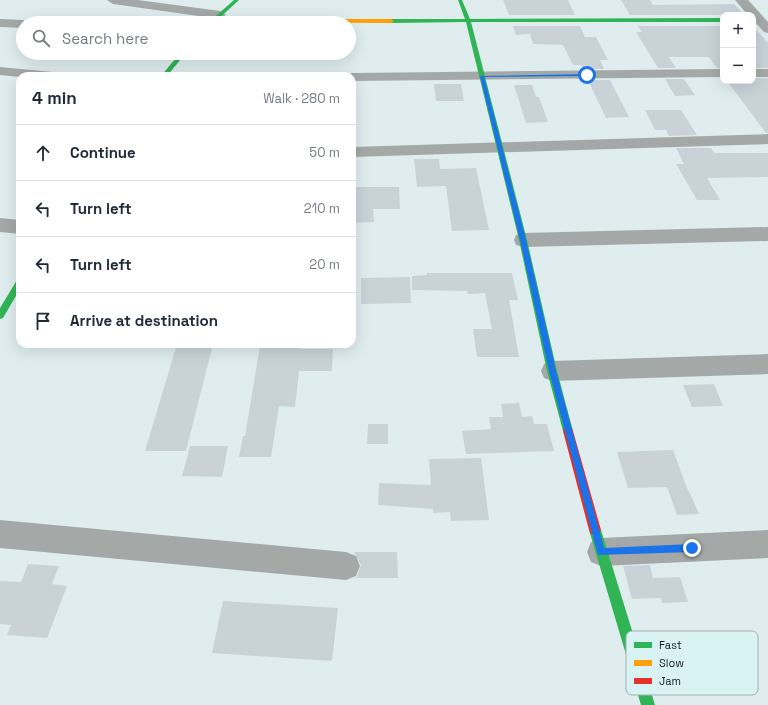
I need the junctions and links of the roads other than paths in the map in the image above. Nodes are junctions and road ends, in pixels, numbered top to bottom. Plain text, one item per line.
1 (113, 0) edge
2 (237, 0) edge
3 (460, 0) edge
4 (741, 0) edge
5 (200, 16) edge
6 (219, 16) edge
7 (356, 20) edge
8 (720, 20) edge
9 (761, 20) edge
10 (468, 21) junction
11 (0, 23) edge
12 (16, 24) edge
13 (177, 60) edge
14 (0, 71) edge
15 (167, 72) edge
16 (16, 73) edge
17 (720, 73) edge
18 (756, 73) edge
19 (768, 73) edge
20 (482, 76) junction
21 (356, 77) edge
22 (768, 139) edge
23 (499, 148) junction
24 (356, 152) edge
25 (0, 226) edge
26 (16, 227) edge
27 (768, 234) edge
28 (523, 240) junction
29 (16, 289) edge
30 (0, 316) edge
31 (768, 364) edge
32 (552, 371) junction
33 (0, 534) edge
34 (768, 544) edge
35 (601, 552) junction
36 (346, 566) dead end
37 (626, 633) edge
38 (645, 695) edge
39 (648, 705) edge

1 - 5 street
2 - 6 street
3 - 10 street
4 - 9 street
7 - 10 street
8 - 10 street
10 - 20 street
11 - 12 street
13 - 15 street
14 - 16 street
17 - 20 street
18 - 19 street
20 - 21 street
20 - 23 street
22 - 23 street
23 - 24 street
23 - 28 street
25 - 26 street
27 - 28 street
28 - 32 street
29 - 30 street
31 - 32 street
32 - 35 street
33 - 36 street
34 - 35 street
35 - 37 street
38 - 39 street

